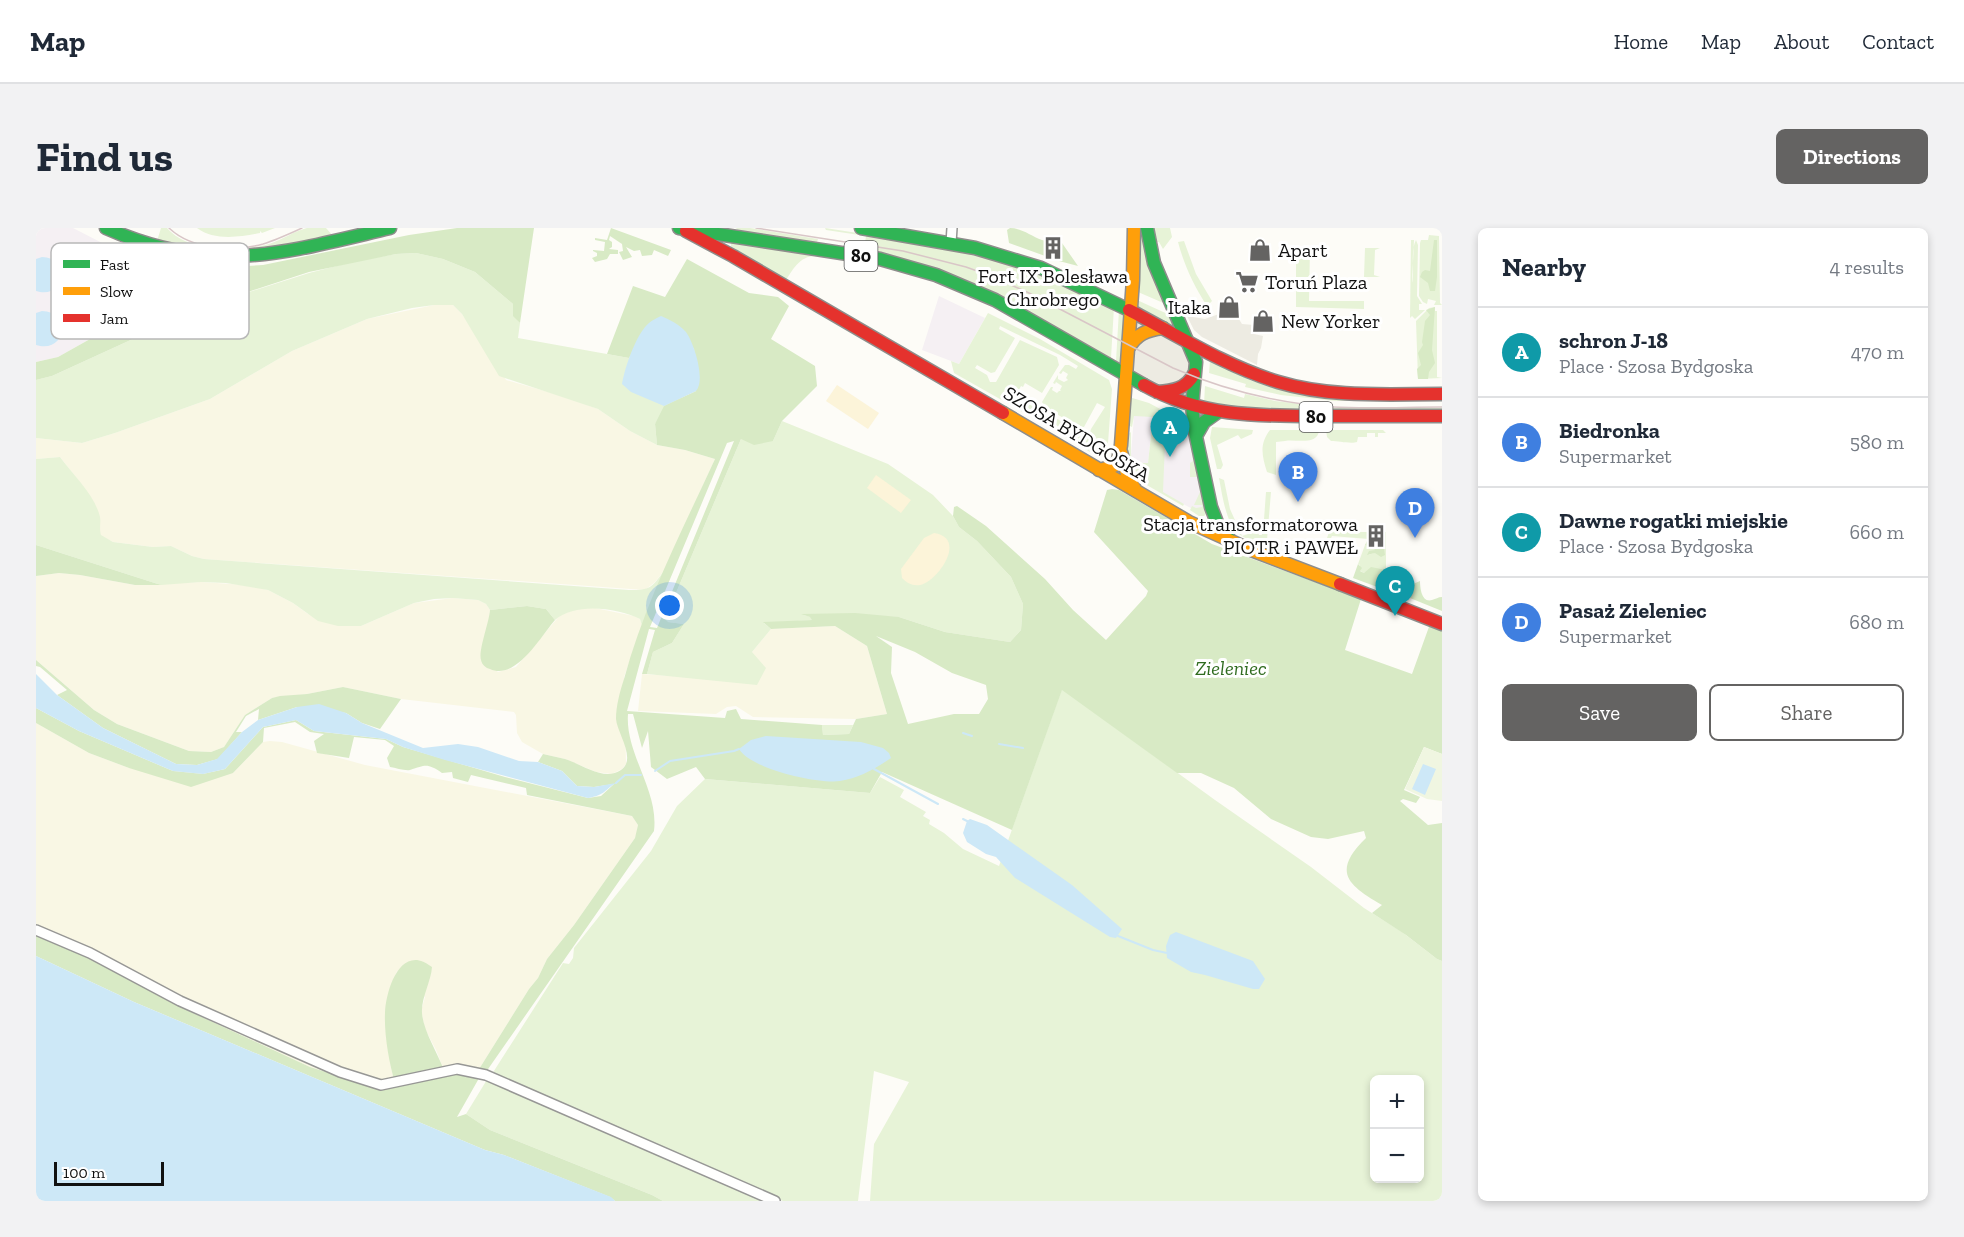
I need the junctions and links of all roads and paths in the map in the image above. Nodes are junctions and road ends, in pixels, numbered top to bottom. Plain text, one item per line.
1 (106, 228) edge
2 (390, 228) edge
3 (679, 228) edge
4 (861, 228) edge
5 (952, 228) edge
6 (1134, 228) edge
7 (1147, 228) edge
8 (730, 232) edge
9 (143, 243) edge
10 (951, 243) junction
11 (249, 256) edge
12 (733, 256) junction
13 (1133, 280) junction
14 (1105, 297) junction
15 (1131, 310) junction
16 (1163, 328) junction
17 (1188, 341) junction
18 (1128, 350) junction
19 (1197, 367) junction
20 (1126, 375) junction
21 (1158, 392) junction
22 (1442, 394) edge
23 (1192, 406) junction
24 (1218, 412) junction
25 (1442, 416) edge
26 (1196, 436) junction
27 (1121, 444) junction
28 (1099, 470) junction
29 (1137, 493) junction
30 (1211, 507) junction
31 (1190, 522) junction
32 (1233, 543) junction
33 (1442, 622) edge
34 (36, 930) edge
35 (775, 1201) edge

1 - 9 street
2 - 11 street
3 - 8 street, SZOSA BYDGOSKA / 80
3 - 12 street, SZOSA BYDGOSKA
4 - 10 street, 80
5 - 10 street
6 - 13 street
7 - 17 street
8 - 12 street
8 - 20 street, SZOSA BYDGOSKA / 80
10 - 14 street, 80
12 - 28 street, SZOSA BYDGOSKA
13 - 14 street
13 - 15 street
14 - 15 street, 80
15 - 16 street, 80
15 - 18 street
16 - 17 street, 80
16 - 18 street
17 - 19 street
17 - 22 street, 80
18 - 20 street
19 - 21 street
19 - 23 street
20 - 21 street, SZOSA BYDGOSKA / 80
20 - 27 street
21 - 23 street, 80
23 - 24 street, 80
23 - 26 street
24 - 25 street, 80
24 - 26 street
26 - 30 street
27 - 28 street
27 - 29 street
28 - 29 street, SZOSA BYDGOSKA
29 - 31 street, SZOSA BYDGOSKA
30 - 31 street
30 - 32 street
31 - 32 street, SZOSA BYDGOSKA
32 - 33 street, SZOSA BYDGOSKA
34 - 35 street

